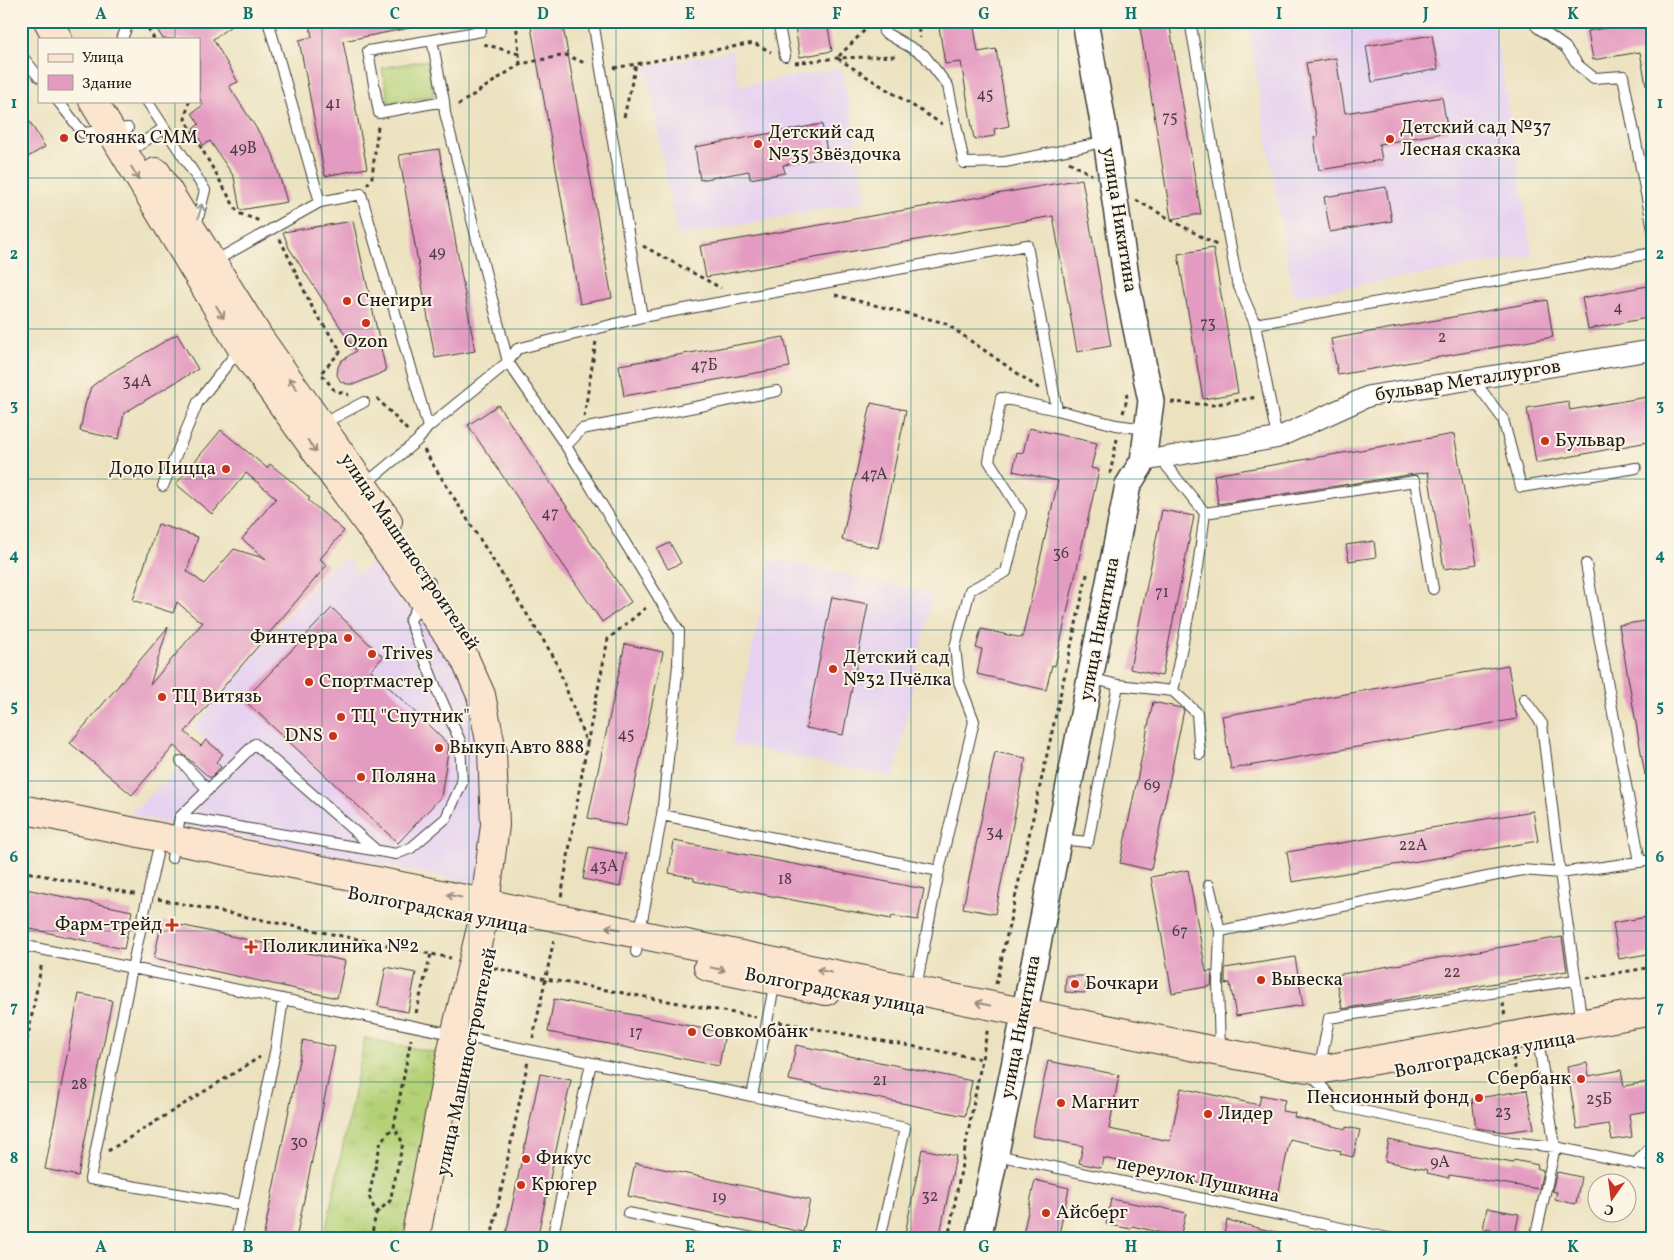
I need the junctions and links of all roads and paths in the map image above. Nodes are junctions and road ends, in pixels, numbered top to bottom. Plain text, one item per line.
1 (48, 21) edge
2 (69, 21) edge
3 (129, 21) edge
4 (148, 21) edge
5 (268, 21) edge
6 (479, 21) edge
7 (512, 21) edge
8 (594, 21) edge
9 (778, 21) edge
10 (874, 21) edge
11 (882, 21) edge
12 (917, 21) edge
13 (1086, 21) edge
14 (1190, 21) edge
15 (1532, 21) edge
16 (516, 22) edge
17 (456, 36) junction
18 (57, 38) edge
19 (77, 38) edge
20 (122, 38) edge
21 (153, 38) edge
22 (432, 40) junction
23 (773, 53) dead end
24 (519, 54) junction
25 (21, 55) edge
26 (924, 55) junction
27 (836, 58) junction
28 (787, 59) joint
29 (520, 64) junction
30 (636, 64) junction
31 (601, 70) junction
32 (38, 76) edge
33 (444, 101) junction
34 (59, 102) edge
35 (94, 102) edge
36 (111, 102) edge
37 (148, 102) edge
38 (189, 102) edge
39 (445, 113) junction
40 (386, 124) dead end
41 (164, 128) junction
42 (958, 133) junction
43 (125, 135) junction
44 (1096, 143) junction
45 (615, 152) junction
46 (1051, 152) junction
47 (1091, 175) junction
48 (1103, 186) junction
49 (362, 194) junction
50 (320, 202) junction
51 (274, 227) junction
52 (1653, 229) edge
53 (194, 232) junction
54 (629, 239) junction
55 (1231, 253) junction
56 (1653, 253) edge
57 (213, 262) junction
58 (805, 287) junction
59 (742, 299) junction
60 (642, 317) junction
61 (1255, 324) junction
62 (598, 328) junction
63 (250, 341) junction
64 (1653, 350) edge
65 (508, 362) junction
66 (1473, 379) junction
67 (1125, 389) dead end
68 (358, 391) dead end
69 (777, 391) dead end
70 (373, 394) dead end
71 (1269, 395) junction
72 (1055, 399) junction
73 (1151, 401) junction
74 (364, 402) dead end
75 (1057, 410) junction
76 (322, 424) junction
77 (1120, 426) junction
78 (428, 427) junction
79 (582, 429) junction
80 (1146, 429) junction
81 (1277, 438) junction
82 (418, 440) junction
83 (566, 446) junction
84 (1152, 460) junction
85 (1636, 468) dead end
86 (1110, 474) dead end
87 (364, 485) junction
88 (163, 486) dead end
89 (1205, 513) junction
90 (1090, 561) dead end
91 (1586, 564) dead end
92 (1433, 588) dead end
93 (426, 590) junction
94 (658, 598) junction
95 (1090, 678) junction
96 (1118, 685) junction
97 (1173, 691) junction
98 (1524, 699) dead end
99 (587, 744) junction
100 (1200, 754) dead end
101 (181, 761) dead end
102 (208, 790) junction
103 (21, 808) edge
104 (662, 816) junction
105 (21, 826) edge
106 (1058, 839) junction
107 (171, 842) junction
108 (376, 851) junction
109 (1653, 860) edge
110 (1640, 862) junction
111 (21, 871) edge
112 (939, 871) junction
113 (1560, 873) junction
114 (1209, 885) dead end
115 (149, 897) junction
116 (491, 913) junction
117 (556, 926) junction
118 (1220, 931) junction
119 (638, 943) junction
120 (21, 945) edge
121 (45, 950) junction
122 (431, 954) junction
123 (480, 964) junction
124 (132, 968) junction
125 (546, 979) junction
126 (1575, 980) junction
127 (775, 981) junction
128 (914, 998) junction
129 (283, 999) junction
130 (1653, 1011) edge
131 (990, 1014) junction
132 (767, 1020) junction
133 (1022, 1020) junction
134 (1582, 1024) junction
135 (1653, 1024) edge
136 (413, 1027) junction
137 (464, 1036) junction
138 (1537, 1038) junction
139 (276, 1048) junction
140 (531, 1050) junction
141 (1220, 1052) junction
142 (982, 1059) junction
143 (590, 1063) junction
144 (21, 1072) edge
145 (1318, 1076) junction
146 (752, 1096) junction
147 (394, 1128) junction
148 (1653, 1144) edge
149 (1555, 1147) junction
150 (995, 1155) junction
151 (95, 1159) junction
152 (1635, 1164) junction
153 (1653, 1167) edge
154 (243, 1205) junction
155 (376, 1213) junction
156 (628, 1213) dead end
157 (236, 1239) edge
158 (371, 1239) edge
159 (415, 1239) edge
160 (430, 1239) edge
161 (491, 1239) edge
162 (552, 1239) edge
163 (758, 1239) edge
164 (880, 1239) edge
165 (948, 1239) edge
166 (978, 1239) edge
167 (1393, 1239) edge
168 (1535, 1239) edge

1 - 18 main road
2 - 19 main road
3 - 20 lane
4 - 21 path
5 - 50 lane
6 - 17 lane
7 - 16 path
8 - 31 lane
9 - 28 lane
10 - 27 path
11 - 26 lane
12 - 26 path
13 - 44 street, улица Никитина
14 - 55 lane
15 - 52 lane
16 - 24 path
17 - 22 lane
17 - 24 path
22 - 33 lane
22 - 33 lane
23 - 30 path
24 - 29 path
25 - 32 lane
26 - 27 path
26 - 42 lane
27 - 28 path
27 - 42 path
29 - 31 path
29 - 39 path
30 - 31 path
30 - 45 path
31 - 45 lane
33 - 39 lane
34 - 43 lane
35 - 43 main road
36 - 43 main road, улица Машиностроителей
37 - 41 lane
38 - 51 path
39 - 65 lane
40 - 49 path
41 - 43 lane
53 -> 41 lane
42 - 46 lane
43 - 53 main road, улица Машиностроителей
43 -> 63 main road
44 - 46 lane
44 - 47 path
44 - 48 street, улица Никитина
45 - 54 lane
46 - 47 path
47 - 48 path
47 - 48 path
48 - 55 path
48 - 73 street, улица Никитина
49 - 50 lane
49 - 78 lane
50 - 51 lane
51 - 57 lane
51 - 68 path
53 - 57 main road, улица Машиностроителей
54 - 59 path
54 - 60 lane
55 - 61 lane
56 - 61 lane
57 - 63 main road, улица Машиностроителей
58 - 59 lane
58 - 72 path
58 - 72 lane
59 - 60 lane
60 - 62 lane
61 - 71 lane
62 - 65 lane
62 - 79 path
76 -> 63 main road, улица Машиностроителей
63 - 88 lane
63 -> 93 main road
64 - 66 street, бульвар Металлургов
65 - 78 lane
65 - 83 lane
66 - 81 street, бульвар Металлургов
66 - 85 lane
67 - 77 path
69 - 79 lane
70 - 82 path
71 - 73 path
71 - 81 lane
72 - 75 lane
73 - 80 street, улица Никитина
74 - 76 lane
75 - 77 lane
75 - 112 lane
76 - 87 main road, улица Машиностроителей
77 - 80 lane
77 - 86 path
78 - 82 lane
79 - 83 lane
80 - 84 street, улица Никитина
81 - 84 street, бульвар Металлургов
82 - 87 lane
82 - 99 path
83 - 94 lane
84 - 89 lane
84 - 95 street, улица Никитина
87 - 93 main road, улица Машиностроителей
89 - 92 lane
89 - 97 lane
90 - 131 path
91 - 110 lane
93 - 108 lane
93 - 116 main road, улица Машиностроителей
94 - 99 path
94 - 104 lane
95 - 96 lane
95 - 106 street, улица Никитина
96 - 97 lane
96 - 106 lane
97 - 100 lane
98 - 113 lane
99 - 117 path
101 - 102 lane
102 - 107 lane
102 - 108 lane
103 - 107 main road
104 - 112 lane
104 - 119 lane
105 - 107 main road, Волгоградская улица
106 - 133 street, улица Никитина
107 - 108 lane
107 - 115 lane
107 - 116 main road, Волгоградская улица
109 - 110 lane
110 - 113 lane
111 - 115 path
112 - 128 lane
113 - 118 lane
113 - 126 lane
114 - 118 lane
115 - 122 path
115 - 124 lane
116 - 117 main road, Волгоградская улица
116 - 123 main road, улица Машиностроителей
117 - 119 main road, Волгоградская улица
117 - 125 path
118 - 141 lane
119 -> 127 main road, Волгоградская улица
128 -> 119 main road
120 - 121 lane
121 - 124 lane
121 - 144 path
122 - 123 path
122 - 136 path
123 - 125 path
123 - 137 main road, улица Машиностроителей
124 - 129 lane
124 - 151 lane
125 - 132 path
125 - 140 path
126 - 134 lane
126 - 145 lane
127 - 128 main road, Волгоградская улица
127 - 132 lane
128 - 131 main road, Волгоградская улица
129 - 136 lane
129 - 139 lane
130 - 134 main road
131 - 133 main road, Волгоградская улица
131 - 142 path
132 - 142 path
132 - 146 lane
133 - 141 main road
133 - 145 main road, Волгоградская улица
133 - 150 street, улица Никитина
134 - 138 main road
135 - 138 main road, Волгоградская улица
136 - 137 lane
136 - 147 path
137 - 140 lane
137 - 159 main road
137 - 160 main road, улица Машиностроителей
138 - 145 main road, Волгоградская улица
138 - 149 lane
139 - 151 path
139 - 154 lane
140 - 143 lane
140 - 161 path
141 - 145 main road
142 - 165 path
143 - 146 lane
143 - 162 lane
145 - 149 lane
146 - 164 lane
147 - 155 path
147 - 155 path
148 - 152 lane
149 - 152 lane
149 - 168 lane
150 - 166 street, улица Никитина
150 - 167 lane, переулок Пушкина
151 - 154 lane
152 - 153 lane
154 - 157 lane
155 - 158 path
156 - 163 lane

